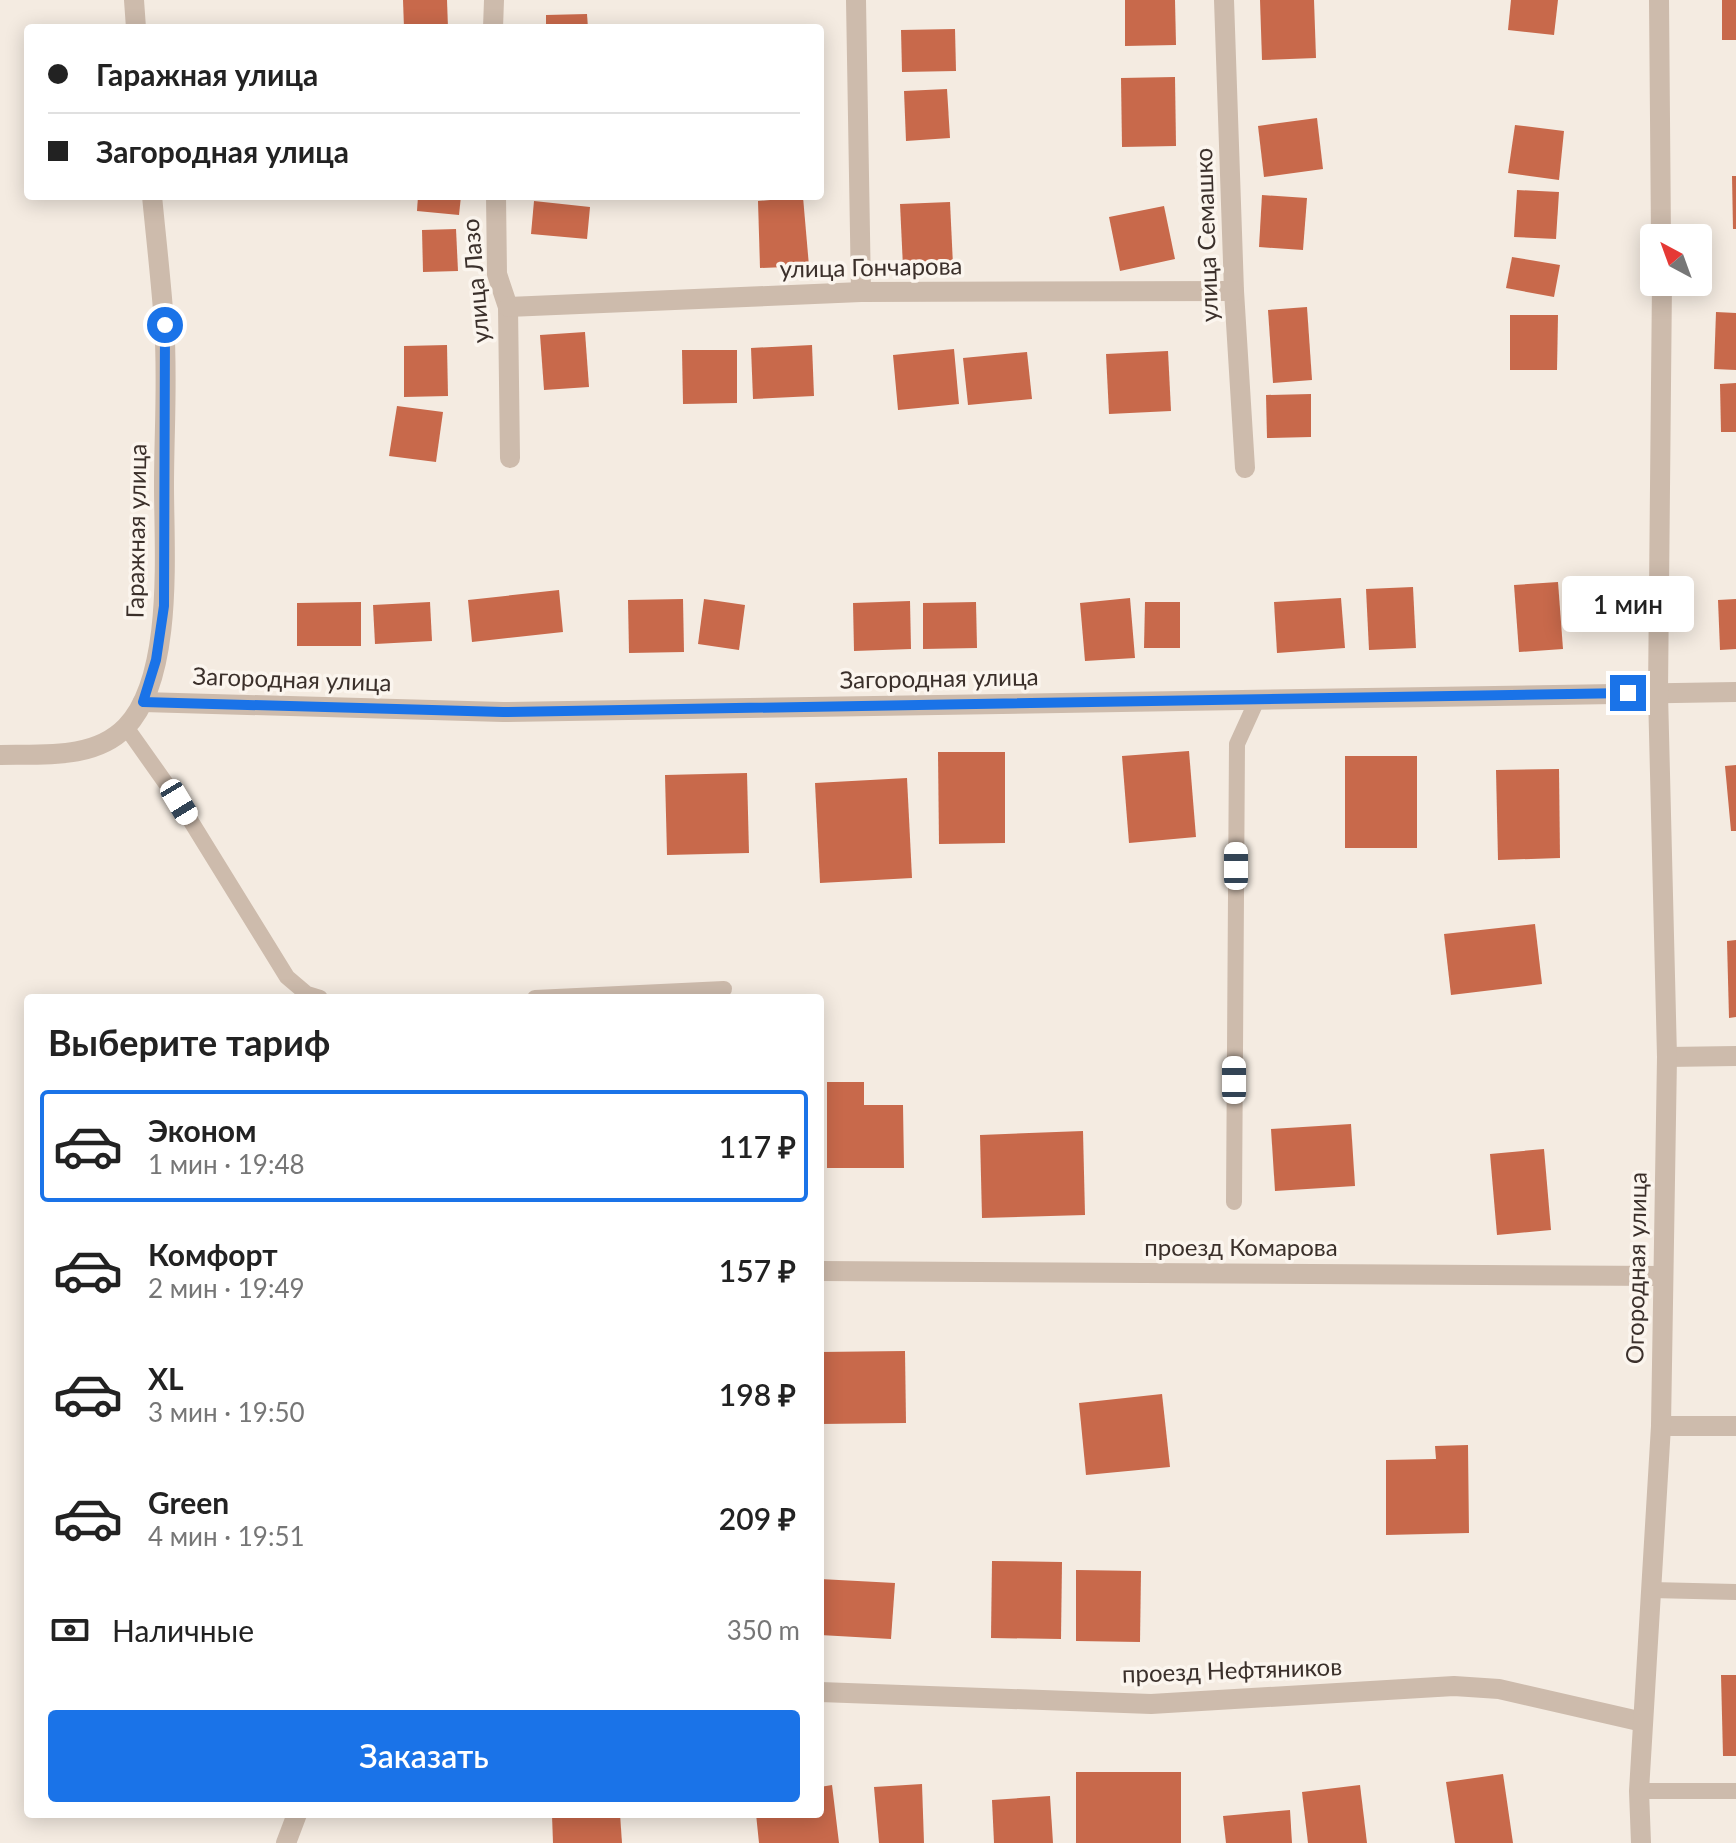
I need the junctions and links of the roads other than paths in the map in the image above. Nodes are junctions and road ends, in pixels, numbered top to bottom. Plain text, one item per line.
1 (134, 0) edge
2 (494, 0) edge
3 (856, 0) edge
4 (1224, 0) edge
5 (1659, 0) edge
6 (136, 24) edge
7 (493, 24) edge
8 (152, 200) edge
9 (496, 200) edge
10 (1661, 224) edge
11 (1234, 291) junction
12 (861, 292) junction
13 (1662, 296) edge
14 (508, 307) junction
15 (510, 458) dead end
16 (1245, 468) dead end
17 (1736, 692) edge
18 (1658, 693) junction
19 (1257, 700) junction
20 (143, 702) junction
21 (126, 727) junction
22 (0, 755) edge
23 (724, 989) dead end
24 (307, 994) edge
25 (619, 994) edge
26 (1736, 1056) edge
27 (1667, 1057) junction
28 (1234, 1202) dead end
29 (824, 1271) edge
30 (1663, 1276) junction
31 (1661, 1426) junction
32 (1736, 1426) edge
33 (1651, 1590) junction
34 (1736, 1592) edge
35 (824, 1692) edge
36 (1643, 1722) junction
37 (1639, 1791) junction
38 (1736, 1791) edge
39 (295, 1818) edge
40 (286, 1843) edge
41 (1641, 1843) edge

1 - 6 street
2 - 7 street
3 - 12 street
4 - 11 street, улица Семашко
5 - 10 street
8 - 20 street, Гаражная улица
9 - 14 street, улица Лазо
11 - 12 street, улица Гончарова
11 - 16 street, улица Семашко
12 - 14 street, улица Гончарова
13 - 18 street, Огородная улица
14 - 15 street, улица Лазо
17 - 18 street, Загородная улица
18 - 19 street, Загородная улица
18 - 27 street, Огородная улица
19 - 20 street, Загородная улица
19 - 28 lane
20 - 21 street, Гаражная улица
21 - 22 street, Гаражная улица
21 - 24 lane
23 - 25 lane
26 - 27 street
27 - 30 street, Огородная улица
29 - 30 street, проезд Комарова
30 - 31 street, Огородная улица
31 - 32 street
31 - 33 street, Огородная улица
33 - 34 lane
33 - 36 street, Огородная улица
35 - 36 street, проезд Нефтяников
36 - 37 street, Огородная улица
37 - 38 lane
37 - 41 street, Огородная улица
39 - 40 street

